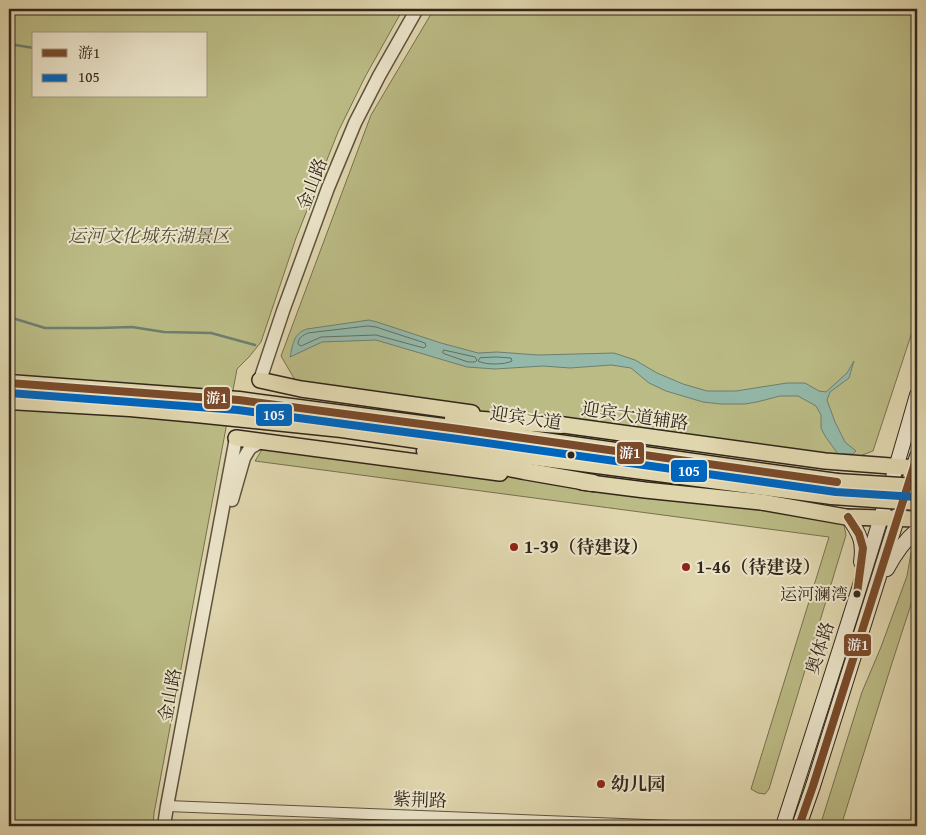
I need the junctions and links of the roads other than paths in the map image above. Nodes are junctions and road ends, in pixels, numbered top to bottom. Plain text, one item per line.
1 (417, 9) edge
2 (260, 380) joint
3 (9, 383) edge
4 (917, 395) edge
5 (186, 396) junction
6 (129, 400) junction
7 (9, 401) edge
8 (196, 414) junction
9 (561, 425) junction
10 (236, 438) joint
11 (260, 442) junction
12 (916, 464) edge
13 (897, 467) junction
14 (593, 483) junction
15 (917, 487) edge
16 (917, 502) edge
17 (848, 517) junction
18 (881, 518) junction
19 (897, 518) junction
20 (917, 519) edge
21 (917, 530) edge
22 (212, 570) junction
23 (857, 595) junction
24 (872, 599) junction
25 (167, 806) junction
26 (164, 826) edge
27 (672, 826) edge
28 (783, 826) edge
29 (799, 826) edge

1 - 2 street, 金山路
2 - 9 main road, 迎宾大道辅路
3 - 6 highway
4 - 13 main road, 奥体路
5 - 6 highway, 迎宾大道
5 - 9 highway
5 - 15 highway, 迎宾大道, bridge
6 - 7 highway
6 - 8 highway, 迎宾大道
8 - 14 highway
8 - 16 highway, 迎宾大道, bridge
9 - 13 main road, 迎宾大道辅路
10 - 11 main road
10 - 22 street, 金山路
11 - 14 main road
11 - 22 street, 金山路
12 - 13 main road, 迎宾大道辅路
12 - 19 main road, 奥体路
13 - 18 main road, 奥体路
14 - 17 main road
17 - 18 main road
17 - 23 main road
18 - 19 main road
18 - 23 main road, 奥体路
19 - 20 main road
19 - 24 main road, 奥体路
21 - 24 main road
22 - 25 street, 金山路
23 - 28 main road, 奥体路
24 - 29 main road, 奥体路
25 - 26 street, 金山路
25 - 27 street, 紫荆路

